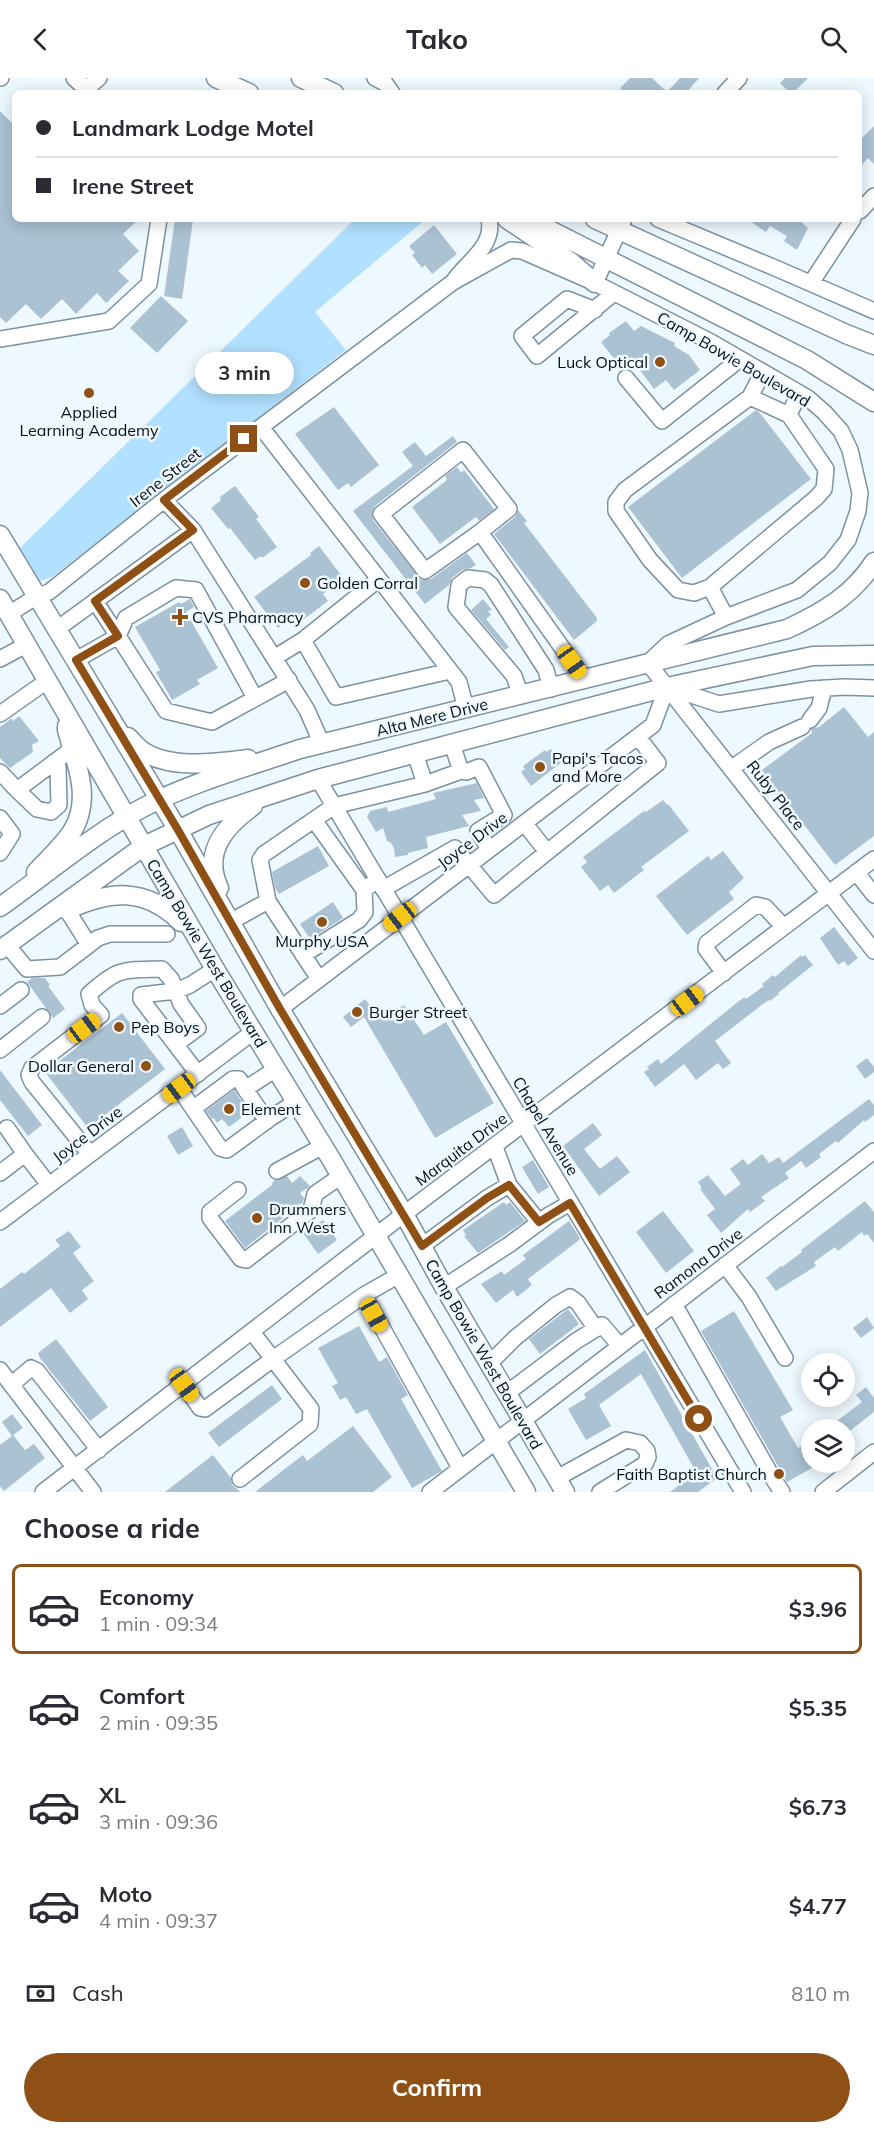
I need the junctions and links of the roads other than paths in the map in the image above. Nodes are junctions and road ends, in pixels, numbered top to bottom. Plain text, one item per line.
1 (74, 78) edge
2 (99, 78) edge
3 (301, 78) edge
4 (375, 78) edge
5 (739, 78) edge
6 (218, 82) edge
7 (86, 90) edge
8 (88, 90) edge
9 (241, 90) edge
10 (327, 90) edge
11 (390, 90) edge
12 (728, 90) edge
13 (874, 196) edge
14 (862, 209) edge
15 (159, 222) edge
16 (490, 222) edge
17 (511, 222) edge
18 (534, 222) edge
19 (665, 222) edge
20 (851, 222) edge
21 (622, 224) edge
22 (606, 258) junction
23 (453, 282) junction
24 (595, 283) junction
25 (811, 283) junction
26 (614, 293) junction
27 (595, 310) dead end
28 (874, 311) edge
29 (0, 339) edge
30 (874, 345) edge
31 (740, 359) junction
32 (763, 372) junction
33 (626, 378) dead end
34 (799, 393) junction
35 (750, 396) junction
36 (874, 402) edge
37 (789, 415) junction
38 (261, 427) junction
39 (164, 500) junction
40 (193, 530) junction
41 (480, 532) junction
42 (0, 535) edge
43 (874, 562) edge
44 (379, 579) junction
45 (710, 587) junction
46 (37, 596) junction
47 (95, 601) junction
48 (4, 607) edge
49 (726, 617) junction
50 (57, 629) junction
51 (118, 636) junction
52 (303, 640) junction
53 (26, 645) junction
54 (874, 656) edge
55 (0, 658) edge
56 (274, 658) junction
57 (76, 660) junction
58 (648, 663) junction
59 (450, 671) junction
60 (289, 680) junction
61 (585, 680) junction
62 (47, 681) junction
63 (667, 687) junction
64 (824, 688) junction
65 (874, 688) edge
66 (551, 689) junction
67 (520, 696) junction
68 (255, 698) junction
69 (466, 709) junction
70 (0, 714) edge
71 (108, 714) junction
72 (68, 717) junction
73 (638, 736) junction
74 (322, 744) junction
75 (452, 744) junction
76 (72, 749) junction
77 (415, 753) junction
78 (280, 756) junction
79 (54, 762) junction
80 (732, 768) junction
81 (461, 771) junction
82 (0, 772) edge
83 (318, 779) junction
84 (425, 784) junction
85 (17, 790) junction
86 (272, 794) junction
87 (159, 799) junction
88 (334, 806) junction
89 (127, 817) junction
90 (0, 818) edge
91 (314, 820) junction
92 (525, 824) junction
93 (178, 830) junction
94 (144, 846) junction
95 (489, 849) junction
96 (547, 852) junction
97 (0, 853) edge
98 (874, 858) edge
99 (469, 865) junction
100 (856, 872) junction
101 (381, 884) junction
102 (364, 890) junction
103 (830, 893) junction
104 (874, 895) edge
105 (15, 896) junction
106 (268, 901) junction
107 (0, 907) edge
108 (67, 910) junction
109 (400, 917) junction
110 (232, 921) junction
111 (35, 925) junction
112 (784, 927) junction
113 (167, 934) dead end
114 (89, 945) junction
115 (4, 947) edge
116 (874, 951) edge
117 (303, 955) junction
118 (215, 969) junction
119 (724, 973) junction
120 (319, 979) junction
121 (21, 990) dead end
122 (176, 991) junction
123 (0, 1006) edge
124 (280, 1009) junction
125 (42, 1017) dead end
126 (253, 1032) junction
127 (176, 1044) junction
128 (0, 1050) edge
129 (276, 1069) junction
130 (198, 1074) junction
131 (179, 1088) junction
132 (246, 1089) junction
133 (296, 1102) junction
134 (194, 1108) junction
135 (267, 1121) junction
136 (524, 1125) junction
137 (7, 1128) dead end
138 (323, 1146) junction
139 (495, 1147) junction
140 (874, 1151) edge
141 (25, 1154) junction
142 (90, 1154) junction
143 (278, 1171) dead end
144 (0, 1173) edge
145 (341, 1176) junction
146 (49, 1185) junction
147 (509, 1185) junction
148 (238, 1190) dead end
149 (570, 1203) junction
150 (404, 1214) junction
151 (0, 1222) edge
152 (539, 1222) junction
153 (377, 1237) junction
154 (422, 1246) junction
155 (725, 1265) junction
156 (399, 1275) junction
157 (444, 1287) junction
158 (364, 1295) junction
159 (674, 1304) junction
160 (645, 1327) junction
161 (596, 1329) junction
162 (252, 1332) junction
163 (620, 1346) junction
164 (785, 1358) dead end
165 (273, 1359) junction
166 (489, 1364) junction
167 (0, 1370) edge
168 (11, 1385) junction
169 (184, 1385) junction
170 (507, 1393) junction
171 (522, 1421) junction
172 (496, 1441) junction
173 (99, 1450) junction
174 (874, 1452) edge
175 (75, 1468) junction
176 (460, 1468) junction
177 (240, 1479) dead end
178 (561, 1485) edge
179 (519, 1489) edge
180 (43, 1492) edge
181 (93, 1492) edge
182 (430, 1492) edge
183 (600, 1492) edge
184 (743, 1492) edge
185 (782, 1492) edge
186 (824, 1492) edge

1 - 7 street
2 - 8 street
3 - 10 main road
4 - 11 street
5 - 12 street
6 - 9 main road
13 - 14 street
15 - 29 street
16 - 23 street, Irene Street
17 - 24 main road
18 - 22 main road, Camp Bowie Boulevard
19 - 25 street
20 - 25 street
21 - 22 street
21 - 30 main road
22 - 24 street
22 - 36 main road, Camp Bowie Boulevard
23 - 24 street, Camp Bowie Boulevard
23 - 38 street, Irene Street
24 - 26 street, Camp Bowie Boulevard
25 - 28 street
26 - 27 street
26 - 31 street, Camp Bowie Boulevard
31 - 32 street, Camp Bowie Boulevard
31 - 33 street
32 - 34 street, Camp Bowie Boulevard
32 - 35 street
34 - 37 street
34 - 49 street, Camp Bowie Boulevard
35 - 37 street
35 - 45 street
37 - 45 street
38 - 39 street, Irene Street
38 - 44 street
39 - 40 street
39 - 46 street, Irene Street
40 - 47 street
40 - 56 street
41 - 41 street
41 - 61 street
42 - 46 main road
43 - 58 main road, Alta Mere Drive
44 - 52 street
44 - 59 street
45 - 49 street
46 - 48 street, Irene Street
46 - 50 main road
47 - 50 street
47 - 51 street
48 - 53 main road, Camp Bowie West Boulevard
49 - 58 street, Camp Bowie Boulevard
50 - 57 main road
51 - 57 street
51 - 68 street
51 - 68 street
52 - 56 street
52 - 59 street
53 - 55 street
53 - 62 main road, Camp Bowie West Boulevard
54 - 63 main road, Alta Mere Drive
56 - 60 street
57 - 71 main road
58 - 61 main road, Alta Mere Drive
58 - 63 street, Ruby Place
59 - 69 street
60 - 68 street
60 - 74 street
61 - 66 main road, Alta Mere Drive
62 - 70 street
62 - 72 main road, Camp Bowie West Boulevard
63 - 64 street
63 - 73 street, Joyce Drive
63 - 75 main road, Alta Mere Drive
63 - 80 street, Ruby Place
64 - 65 street
64 - 80 street
66 - 67 main road, Alta Mere Drive
66 - 67 street
67 - 69 main road, Alta Mere Drive
69 - 74 main road, Alta Mere Drive
71 - 78 main road
71 - 87 main road
72 - 76 main road
72 - 89 main road, Camp Bowie West Boulevard
73 - 92 street, Joyce Drive
73 - 96 street
74 - 78 main road, Alta Mere Drive
75 - 77 main road, Alta Mere Drive
75 - 81 street
76 - 79 street
76 - 105 main road
77 - 83 main road, Alta Mere Drive
77 - 84 street
78 - 87 main road, Alta Mere Drive
79 - 85 street
79 - 85 street
80 - 103 street, Ruby Place
81 - 84 street
81 - 95 street
82 - 85 street
83 - 86 main road, Alta Mere Drive
83 - 88 street, Chapel Avenue
84 - 88 street
86 - 93 main road, Alta Mere Drive
86 - 110 main road
87 - 89 main road, Alta Mere Drive
87 - 93 main road
88 - 91 street
88 - 101 street, Chapel Avenue
89 - 94 main road, Camp Bowie West Boulevard
89 - 105 main road, Alta Mere Drive
90 - 97 street
91 - 102 street
91 - 106 street
92 - 95 street, Joyce Drive
92 - 96 street
93 - 94 main road, Alta Mere Drive
93 - 110 main road
94 - 111 main road, Alta Mere Drive
94 - 118 main road, Camp Bowie West Boulevard
95 - 99 street, Joyce Drive
96 - 99 street
98 - 100 street, Marquita Drive
99 - 101 street
99 - 109 street, Joyce Drive
100 - 103 street, Marquita Drive
100 - 104 street
101 - 102 street
101 - 109 street, Chapel Avenue
102 - 117 street
103 - 112 street, Marquita Drive
103 - 116 street, Ruby Place
105 - 107 main road, Alta Mere Drive
106 - 110 street
106 - 117 street
108 - 111 main road
108 - 114 street
108 - 118 main road
109 - 120 street, Joyce Drive
109 - 136 street, Chapel Avenue
110 - 124 main road, Camp Bowie West Boulevard
111 - 115 main road, Alta Mere Drive
112 - 119 street, Marquita Drive
112 - 119 street
113 - 114 street
114 - 115 street
117 - 120 street
118 - 122 street
118 - 126 main road, Camp Bowie West Boulevard
119 - 136 street, Marquita Drive
120 - 124 street, Joyce Drive
121 - 123 street
122 - 127 street
122 - 127 street
122 - 142 street
124 - 150 main road, Camp Bowie West Boulevard
125 - 128 street
126 - 129 main road, Camp Bowie West Boulevard
126 - 130 street, Joyce Drive
127 - 130 street
129 - 132 street
129 - 133 main road, Camp Bowie West Boulevard
130 - 131 street, Joyce Drive
131 - 134 street
131 - 142 street, Joyce Drive
132 - 134 street
132 - 135 street
133 - 135 street
133 - 138 main road, Camp Bowie West Boulevard
134 - 135 street
136 - 139 street, Marquita Drive
136 - 149 street, Chapel Avenue
137 - 141 street
138 - 143 street
138 - 145 main road, Camp Bowie West Boulevard
139 - 147 street
139 - 150 street, Marquita Drive
140 - 155 street, Ramona Drive
141 - 144 street
141 - 146 street
142 - 146 street, Joyce Drive
145 - 148 street
145 - 153 main road, Camp Bowie West Boulevard
146 - 151 street, Joyce Drive
147 - 152 street
147 - 154 street
149 - 152 street
149 - 160 street, Chapel Avenue
150 - 153 street, Marquita Drive
150 - 154 main road, Camp Bowie West Boulevard
152 - 157 street
153 - 156 main road, Camp Bowie West Boulevard
153 - 162 street, Marquita Drive
154 - 157 main road, Camp Bowie West Boulevard
155 - 159 street, Ramona Drive
155 - 164 street
156 - 158 street
156 - 172 main road, Camp Bowie West Boulevard
157 - 166 main road, Camp Bowie West Boulevard
158 - 165 street
158 - 176 street
159 - 160 street, Ramona Drive
159 - 185 street
160 - 163 street, Ramona Drive
160 - 184 street, Chapel Avenue
161 - 163 street
161 - 166 street
161 - 170 street
162 - 165 street
162 - 169 street, Marquita Drive
163 - 171 street, Ramona Drive
165 - 169 street
165 - 177 street
166 - 170 main road, Camp Bowie West Boulevard
167 - 168 street
168 - 173 street
168 - 175 street
169 - 173 street, Marquita Drive
170 - 171 main road, Camp Bowie West Boulevard
171 - 172 street, Ramona Drive
171 - 178 main road, Camp Bowie West Boulevard
172 - 176 street, Ramona Drive
172 - 179 main road, Camp Bowie West Boulevard
173 - 175 street, Marquita Drive
174 - 186 street
175 - 180 street, Marquita Drive
175 - 181 street
176 - 182 street, Ramona Drive
178 - 183 street

